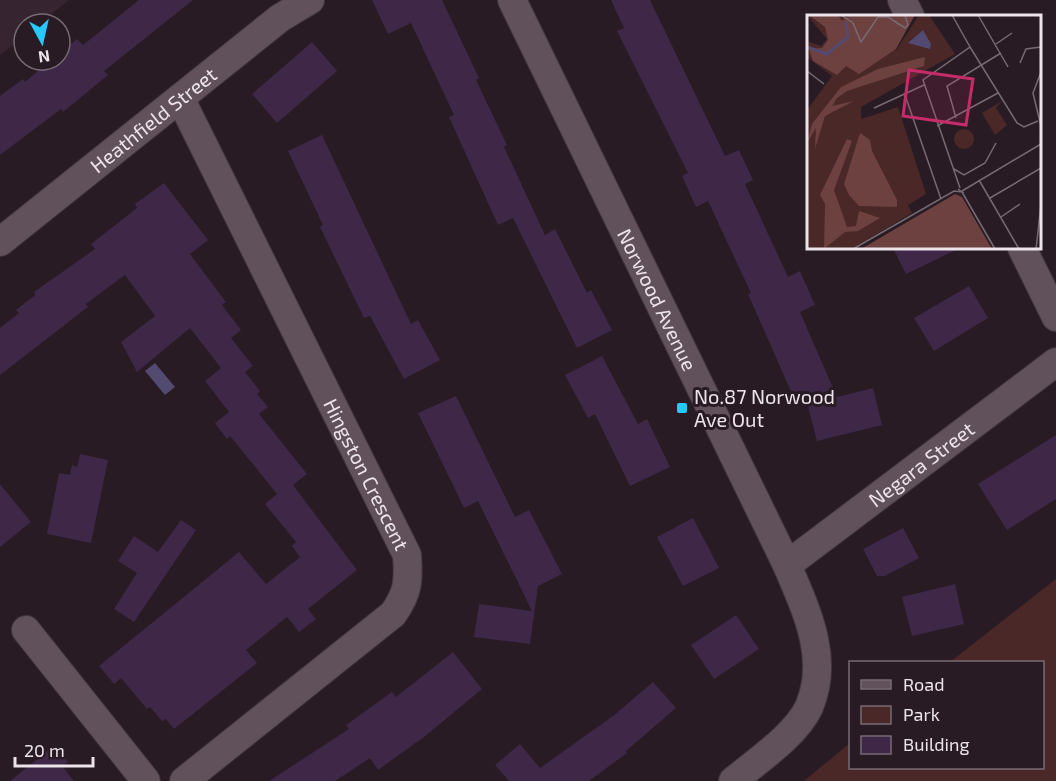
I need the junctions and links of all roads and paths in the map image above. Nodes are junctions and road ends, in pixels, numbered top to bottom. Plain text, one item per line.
1 (310, 0) edge
2 (512, 0) edge
3 (902, 0) edge
4 (910, 15) edge
5 (180, 98) junction
6 (0, 242) edge
7 (1022, 249) edge
8 (1056, 317) edge
9 (1056, 362) edge
10 (787, 565) junction
11 (26, 630) dead end
12 (146, 781) edge
13 (184, 781) edge
14 (733, 781) edge

1 - 5 street, Heathfield Street
2 - 10 street, Norwood Avenue
3 - 4 street
5 - 6 street, Heathfield Street
5 - 13 street, Hingston Crescent
7 - 8 street
9 - 10 street, Negara Street
10 - 14 street, Norwood Avenue
11 - 12 street

